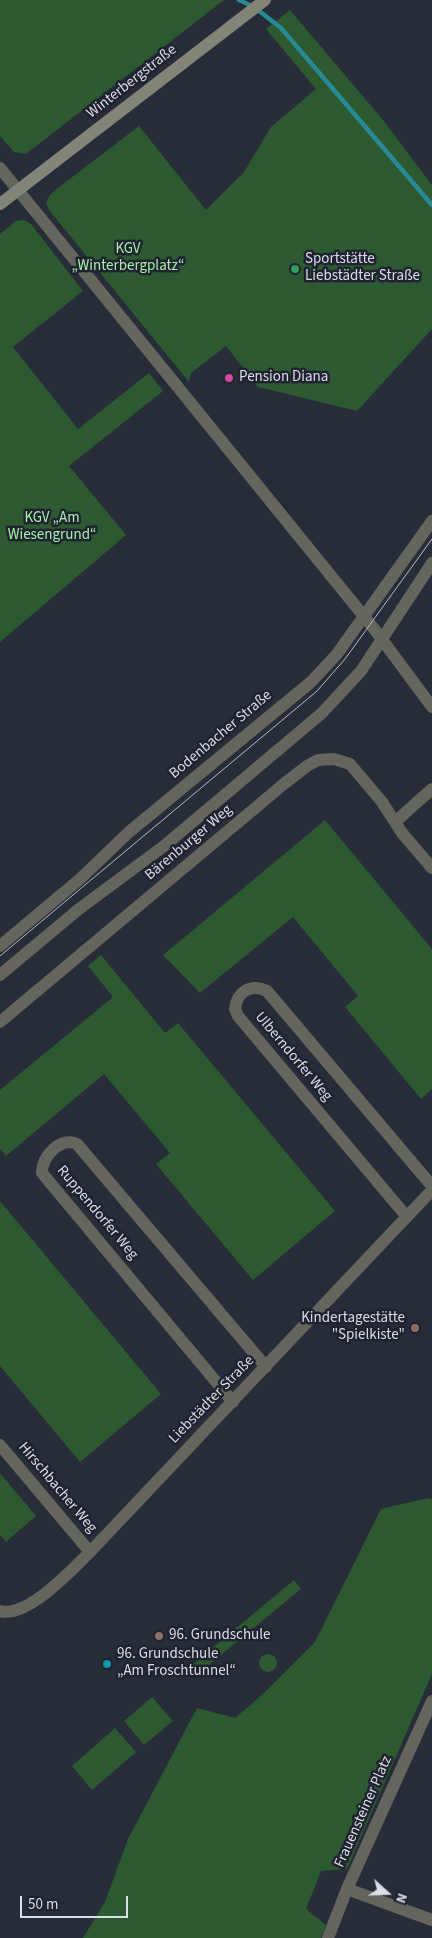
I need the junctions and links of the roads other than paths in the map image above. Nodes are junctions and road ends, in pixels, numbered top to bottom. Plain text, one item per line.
1 (264, 1) edge
2 (0, 168) edge
3 (18, 191) junction
4 (0, 204) edge
5 (432, 522) edge
6 (432, 563) edge
7 (364, 617) junction
8 (382, 639) junction
9 (432, 707) edge
10 (432, 789) edge
11 (395, 822) junction
12 (432, 868) edge
13 (0, 946) edge
14 (0, 975) edge
15 (0, 1022) edge
16 (432, 1188) edge
17 (407, 1217) junction
18 (266, 1367) junction
19 (232, 1402) junction
20 (0, 1445) edge
21 (90, 1552) junction
22 (0, 1611) edge
23 (432, 1701) edge
24 (347, 1889) junction
25 (432, 1920) edge
26 (328, 1938) edge

1 - 3 main road, Winterbergstraße
2 - 3 street
3 - 4 main road, Winterbergstraße
3 - 7 street
5 - 7 street, Bodenbacher Straße
6 - 8 street
7 - 8 street
7 - 13 street, Bodenbacher Straße
8 - 9 street
8 - 14 street
10 - 11 street
11 - 12 street, Bärenburger Weg
11 - 15 street, Bärenburger Weg
16 - 17 street, Liebstädter Straße
16 - 17 street, Ulberndorfer Weg
17 - 18 street, Liebstädter Straße
18 - 19 street, Liebstädter Straße
18 - 19 street, Ruppendorfer Weg
19 - 21 street, Liebstädter Straße
20 - 21 street, Hirschbacher Weg
21 - 22 street, Liebstädter Straße
23 - 24 street, Frauensteiner Platz
24 - 25 street
24 - 26 street, Frauensteiner Platz

